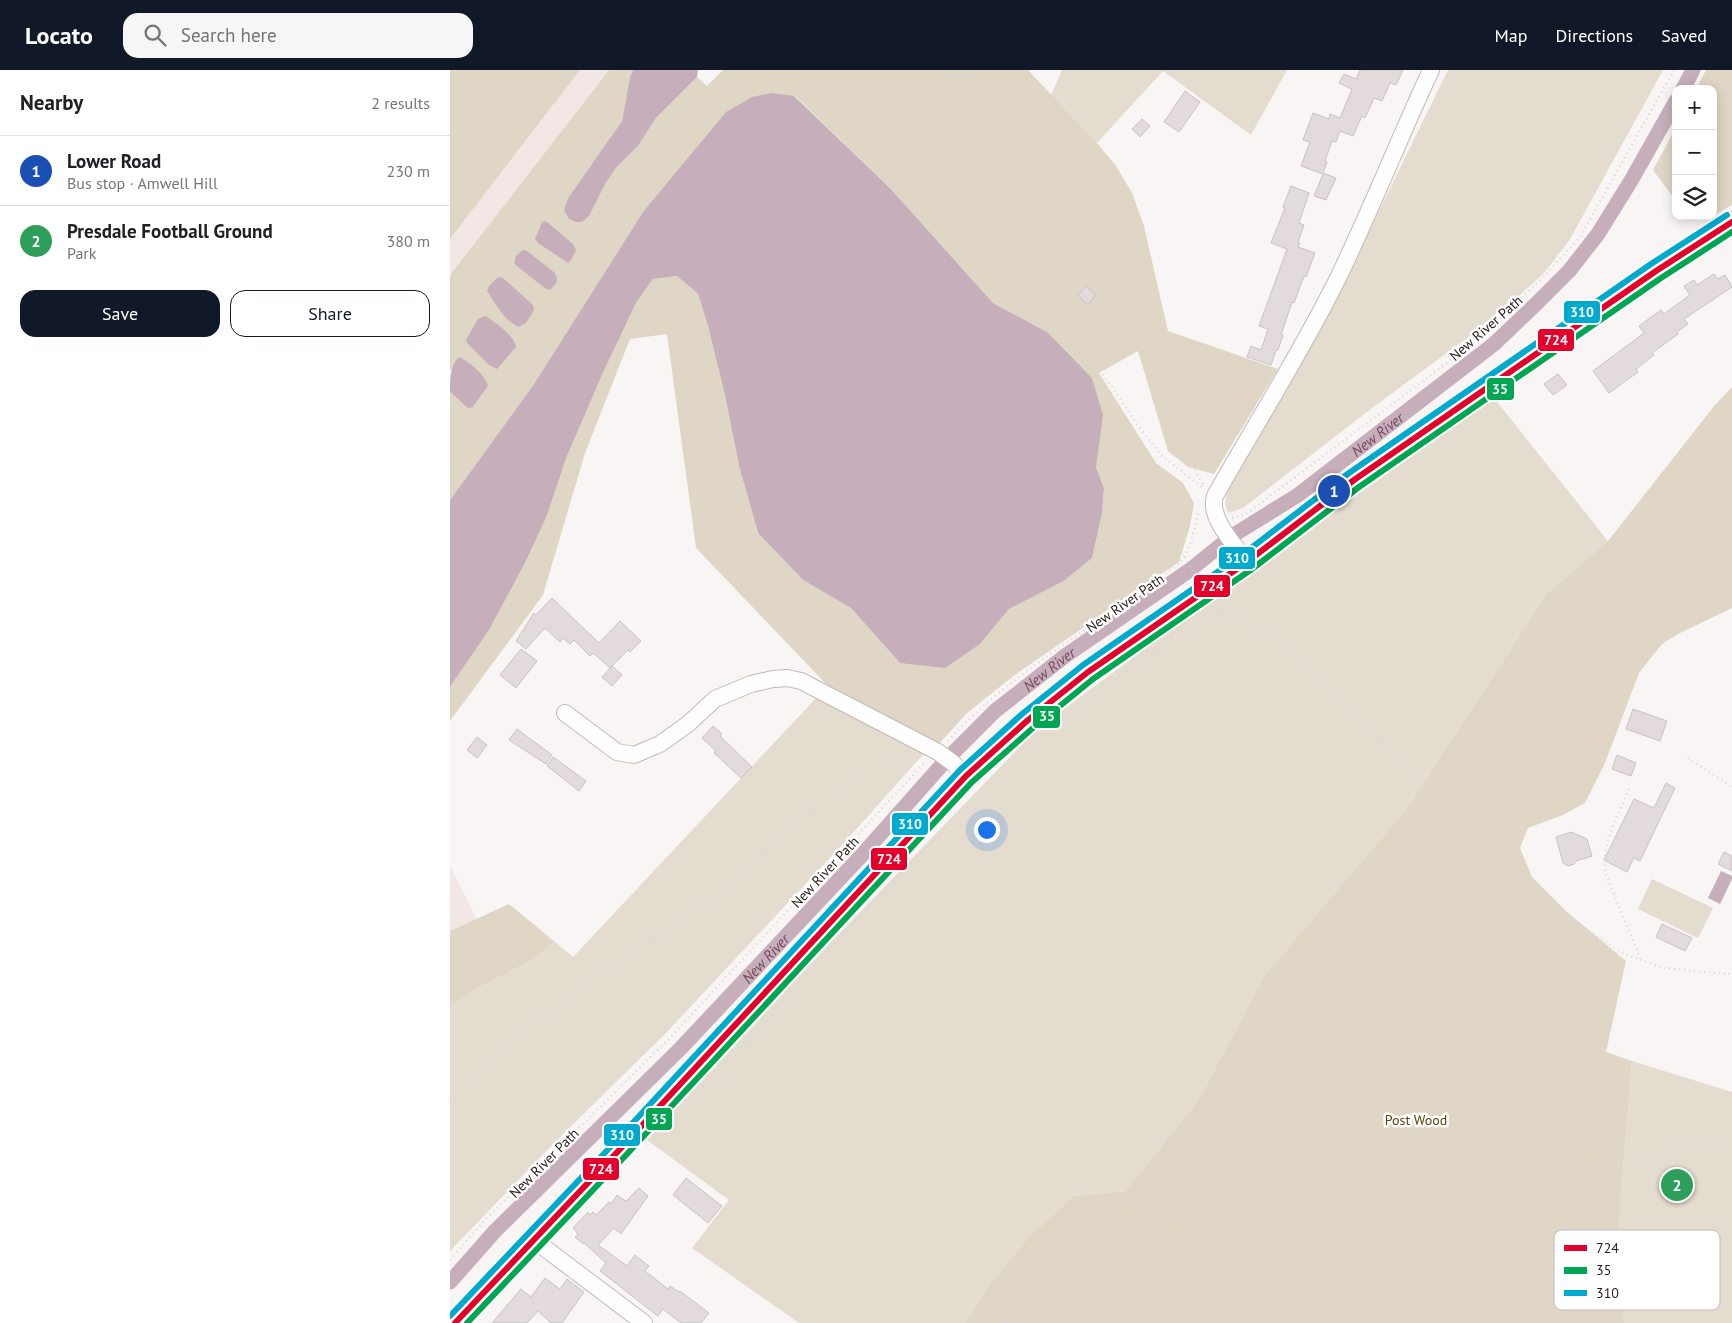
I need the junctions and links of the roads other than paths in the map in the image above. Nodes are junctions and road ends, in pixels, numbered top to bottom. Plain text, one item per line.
1 (1431, 70) edge
2 (1732, 222) edge
3 (1247, 562) junction
4 (565, 713) dead end
5 (950, 762) junction
6 (534, 1240) junction
7 (455, 1323) edge
8 (644, 1323) edge

1 - 3 street
2 - 3 main road
3 - 5 main road
4 - 5 street
5 - 6 main road
6 - 7 main road
6 - 8 street

